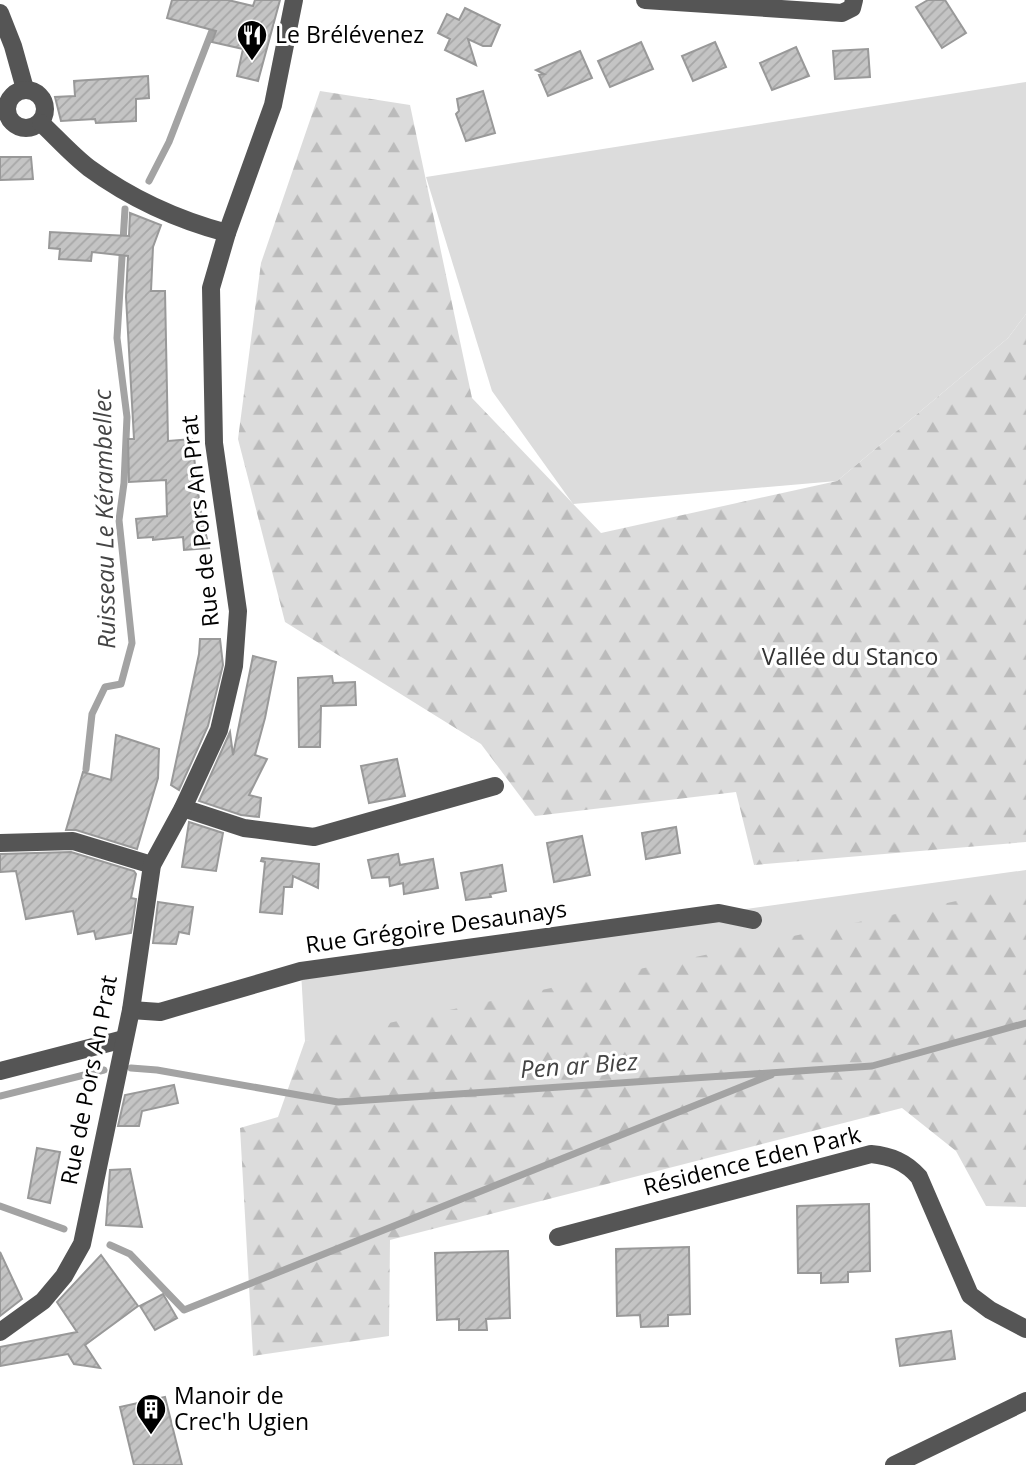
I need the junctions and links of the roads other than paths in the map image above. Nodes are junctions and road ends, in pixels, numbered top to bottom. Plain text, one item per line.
1 (294, 0) edge
2 (645, 0) edge
3 (854, 0) edge
4 (734, 3) edge
5 (0, 13) edge
6 (25, 89) junction
7 (4, 116) edge
8 (41, 123) junction
9 (227, 233) junction
10 (495, 786) dead end
11 (183, 808) junction
12 (0, 843) edge
13 (152, 864) junction
14 (753, 920) dead end
15 (131, 1010) junction
16 (124, 1039) junction
17 (0, 1071) edge
18 (558, 1237) dead end
19 (1026, 1329) edge
20 (0, 1332) edge
21 (1026, 1401) edge
22 (894, 1465) edge

1 - 9 street, Rue de Pors An Prat
2 - 4 street
3 - 4 street
5 - 6 street
6 - 7 street
6 - 8 street
7 - 8 street
8 - 9 street
9 - 11 street, Rue de Pors An Prat
10 - 11 street
11 - 13 street, Rue de Pors An Prat
12 - 13 street
13 - 15 street, Rue de Pors An Prat
14 - 15 street, Rue Grégoire Desaunays
15 - 16 street, Rue de Pors An Prat
16 - 17 street
16 - 20 street, Rue de Pors An Prat
18 - 19 street, Résidence Eden Park
21 - 22 street

